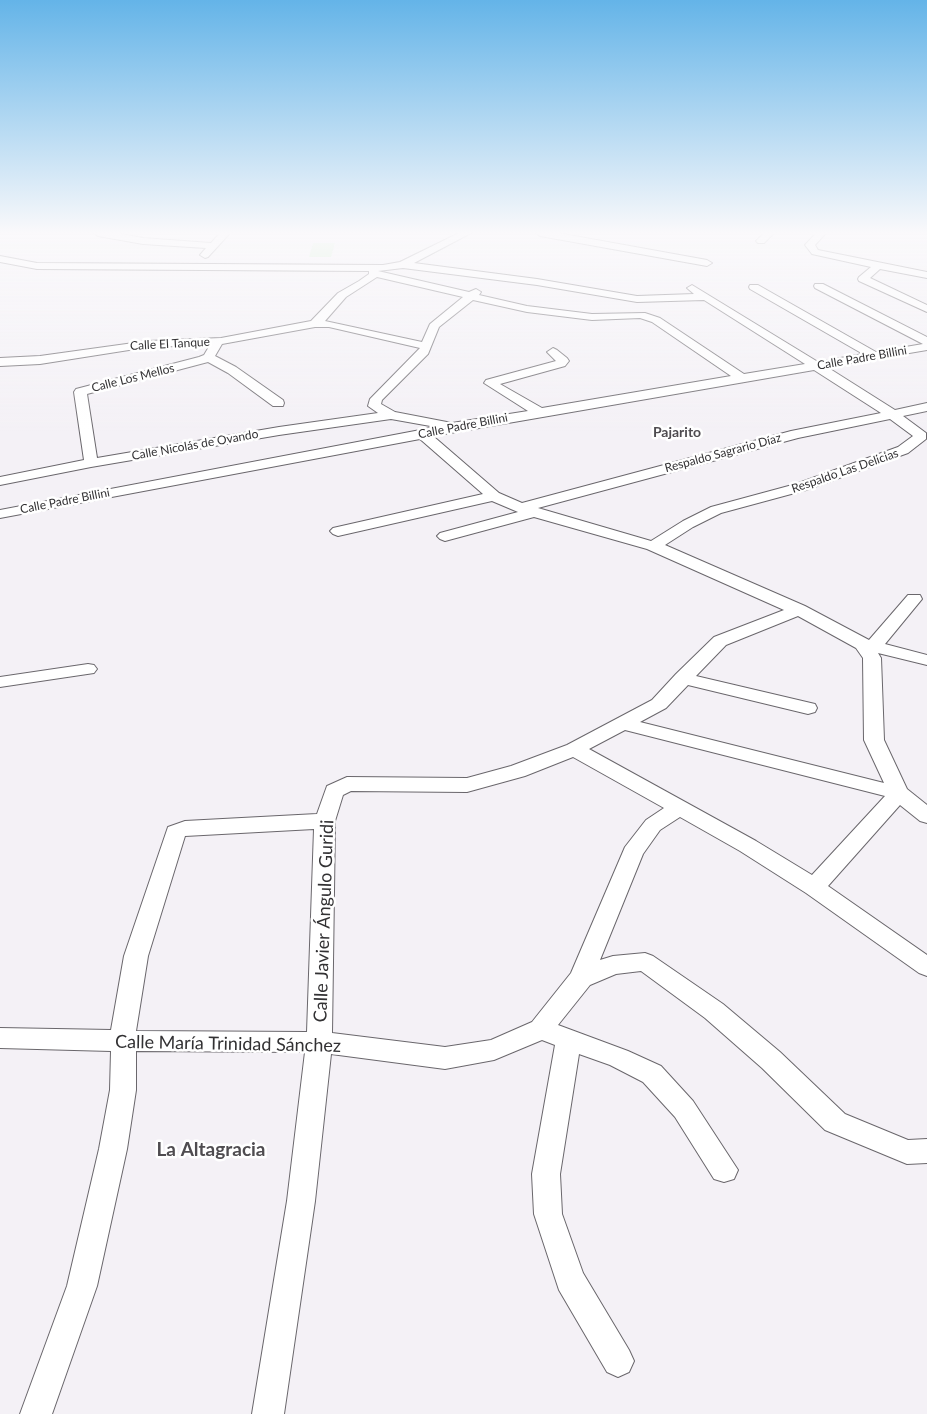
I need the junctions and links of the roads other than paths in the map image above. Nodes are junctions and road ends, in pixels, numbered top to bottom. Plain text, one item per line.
1 (339, 299) edge
2 (469, 299) edge
3 (485, 299) edge
4 (709, 299) edge
5 (775, 299) edge
6 (844, 299) edge
7 (906, 299) edge
8 (927, 309) edge
9 (315, 324) junction
10 (218, 341) junction
11 (927, 342) edge
12 (426, 346) junction
13 (927, 347) edge
14 (553, 352) dead end
15 (874, 356) junction
16 (208, 357) junction
17 (0, 362) edge
18 (815, 366) junction
19 (741, 378) junction
20 (278, 403) dead end
21 (927, 407) edge
22 (541, 412) junction
23 (891, 414) junction
24 (391, 415) junction
25 (453, 427) junction
26 (423, 434) junction
27 (924, 438) edge
28 (91, 463) junction
29 (0, 481) edge
30 (494, 496) junction
31 (528, 510) junction
32 (0, 514) edge
33 (338, 530) dead end
34 (445, 536) dead end
35 (652, 546) junction
36 (914, 599) dead end
37 (798, 610) junction
38 (868, 645) junction
39 (927, 660) edge
40 (88, 669) dead end
41 (682, 678) junction
42 (0, 682) edge
43 (808, 708) dead end
44 (622, 723) junction
45 (574, 749) junction
46 (899, 793) junction
47 (679, 808) junction
48 (927, 816) edge
49 (326, 821) junction
50 (814, 887) junction
51 (927, 968) edge
52 (581, 978) junction
53 (541, 1029) junction
54 (0, 1038) edge
55 (569, 1040) junction
56 (123, 1041) junction
57 (319, 1042) junction
58 (927, 1152) edge
59 (724, 1170) dead end
60 (618, 1361) dead end
61 (36, 1414) edge
62 (268, 1414) edge

1 - 9 street
2 - 12 street
3 - 19 street
4 - 18 street, Respaldo Las Delicias
5 - 15 street
6 - 11 street
7 - 8 street
9 - 10 street, Calle El Tanque
9 - 12 street, Calle El Tanque
10 - 16 street
10 - 17 street, Calle El Tanque
12 - 24 street
13 - 15 street, Calle Padre Billini
14 - 22 street
15 - 18 street, Calle Padre Billini
16 - 20 street
16 - 28 street, Calle Los Mellos
18 - 19 street, Calle Padre Billini
18 - 23 street, Respaldo Las Delicias
19 - 22 street, Calle Padre Billini
21 - 23 street, Respaldo Sagrario Díaz
22 - 25 street, Calle Padre Billini
23 - 27 street, Respaldo Las Delicias
23 - 31 street, Respaldo Sagrario Díaz
24 - 25 street
24 - 28 street, Calle Nicolás de Ovando
25 - 26 street, Calle Padre Billini
26 - 30 street
26 - 32 street, Calle Padre Billini
27 - 35 street, Respaldo Las Delicias
28 - 29 street, Calle Nicolás de Ovando
30 - 31 street
30 - 33 street
31 - 34 street, Respaldo Sagrario Díaz
31 - 35 street
35 - 37 street
36 - 38 street
37 - 38 street
37 - 41 street, Calle Javier Ángulo Guridi
38 - 39 street
38 - 46 street
40 - 42 street
41 - 43 street
41 - 44 street, Calle Javier Ángulo Guridi
44 - 45 street, Calle Javier Ángulo Guridi
44 - 46 street
45 - 47 street
45 - 49 street, Calle Javier Ángulo Guridi
46 - 48 street
46 - 50 street
47 - 50 street
47 - 52 street
49 - 56 street
49 - 57 street, Calle Javier Ángulo Guridi
50 - 51 street
52 - 53 street, Calle María Trinidad Sánchez
52 - 58 street, Calle María Trinidad Sánchez
53 - 55 street
53 - 57 street, Calle María Trinidad Sánchez
54 - 56 street, Calle María Trinidad Sánchez
55 - 59 street
55 - 60 street
56 - 57 street, Calle María Trinidad Sánchez
56 - 61 street
57 - 62 street, Calle Javier Ángulo Guridi

